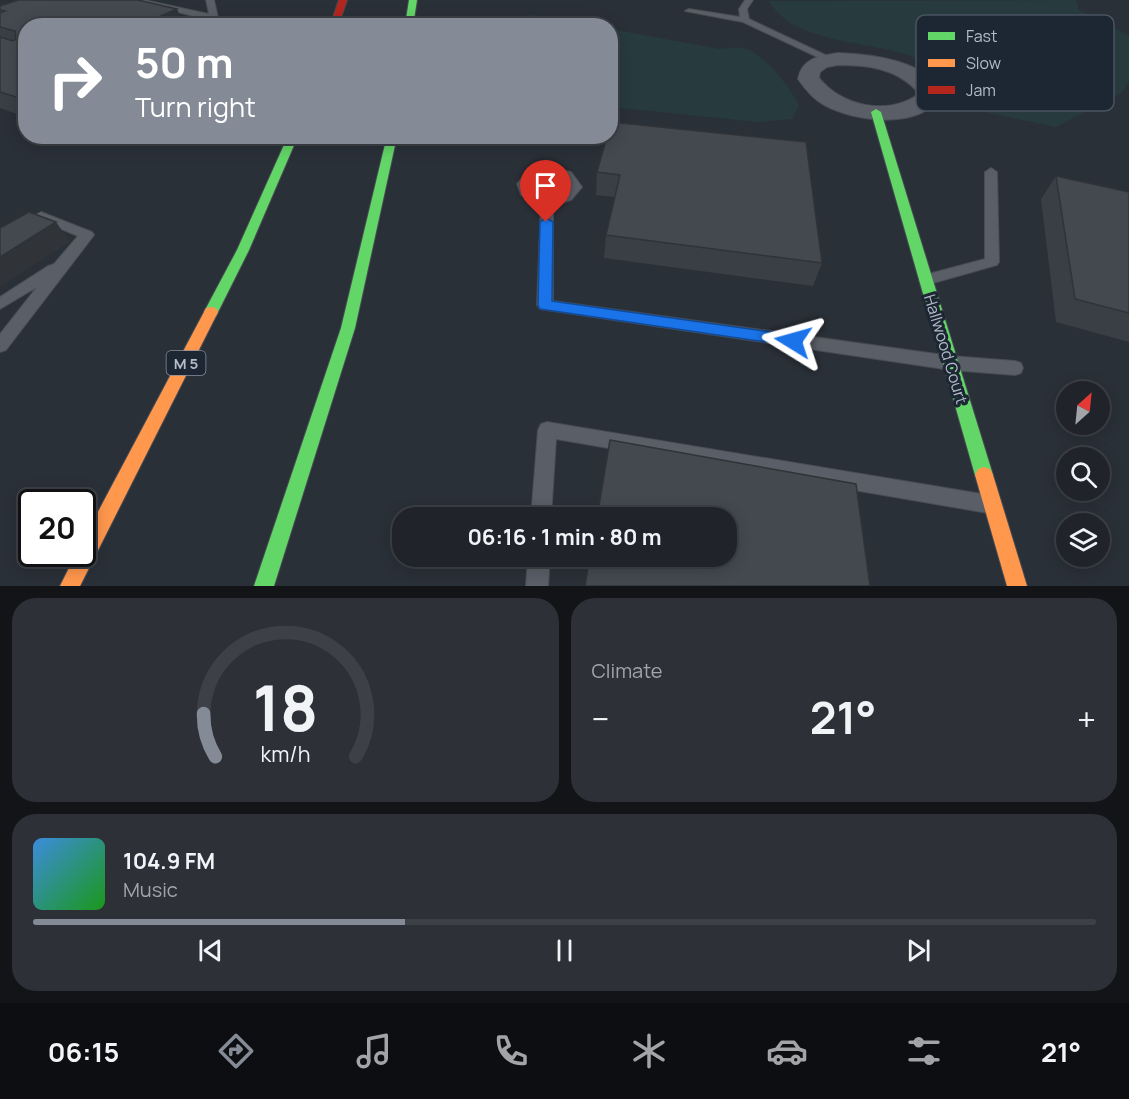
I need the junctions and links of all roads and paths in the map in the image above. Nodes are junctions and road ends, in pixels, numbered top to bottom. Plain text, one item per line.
1 (133, 0) edge
2 (210, 0) edge
3 (343, 0) edge
4 (413, 0) edge
5 (749, 0) edge
6 (689, 10) dead end
7 (198, 18) edge
8 (212, 18) edge
9 (337, 18) edge
10 (410, 18) edge
11 (745, 20) junction
12 (831, 60) junction
13 (916, 77) edge
14 (916, 108) edge
15 (876, 112) junction
16 (289, 144) edge
17 (390, 144) edge
18 (991, 172) dead end
19 (547, 201) dead end
20 (0, 241) edge
21 (63, 263) junction
22 (926, 280) junction
23 (0, 304) edge
24 (0, 346) edge
25 (951, 363) junction
26 (1015, 368) dead end
27 (993, 505) junction
28 (542, 507) edge
29 (538, 567) edge
30 (70, 586) edge
31 (264, 586) edge
32 (537, 586) edge
33 (1017, 586) edge

1 - 7 lane
2 - 8 lane
3 - 9 main road
4 - 10 main road
5 - 11 lane
6 - 11 lane
11 - 12 lane
12 - 13 street
12 - 15 street
14 - 15 street
15 - 22 main road, Hallwood Court
16 - 30 main road, M 5
17 - 31 main road
18 - 22 lane
19 - 25 lane
20 - 21 lane
21 - 23 lane
21 - 24 lane
22 - 25 main road, Hallwood Court
25 - 26 lane
25 - 27 main road, Hallwood Court
27 - 28 lane
27 - 33 main road, Hallwood Court
29 - 32 lane

